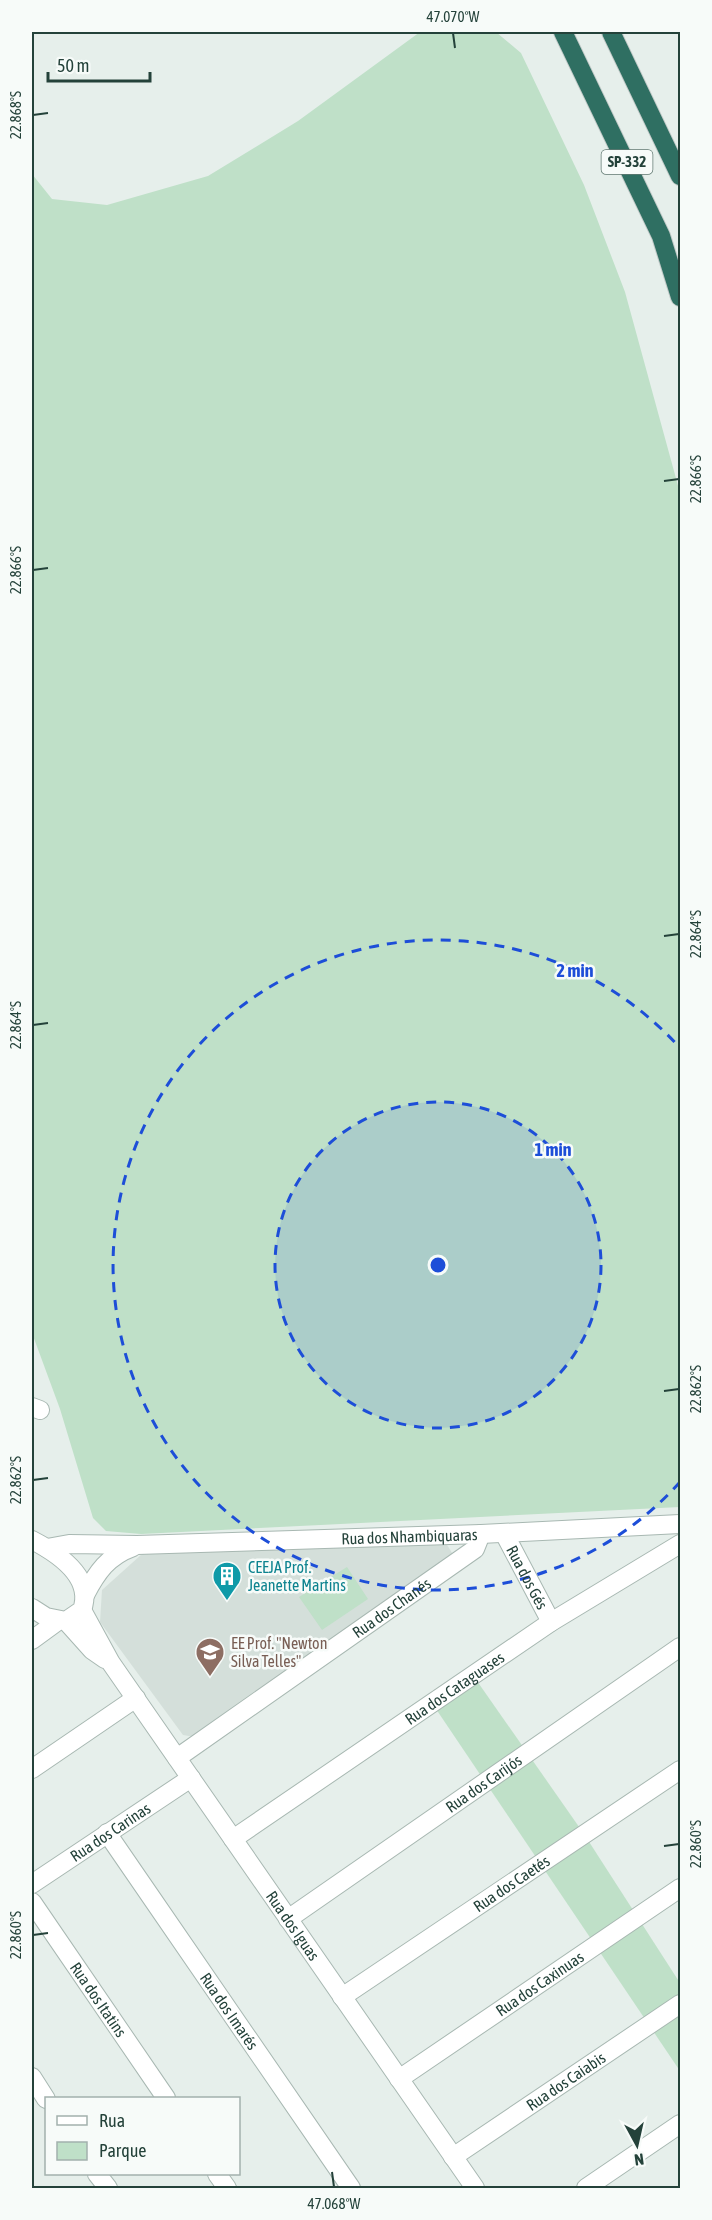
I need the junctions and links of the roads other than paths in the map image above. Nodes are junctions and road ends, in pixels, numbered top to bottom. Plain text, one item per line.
1 (563, 32) edge
2 (611, 32) edge
3 (681, 176) edge
4 (681, 297) edge
5 (674, 1524) edge
6 (504, 1533) junction
7 (481, 1534) junction
8 (681, 1543) edge
9 (40, 1544) edge
10 (137, 1545) junction
11 (83, 1602) junction
12 (32, 1608) edge
13 (62, 1621) junction
14 (551, 1622) junction
15 (32, 1640) edge
16 (681, 1647) edge
17 (111, 1664) junction
18 (136, 1698) junction
19 (177, 1758) junction
20 (32, 1769) edge
21 (681, 1770) edge
22 (191, 1778) junction
23 (107, 1833) junction
24 (233, 1839) junction
25 (32, 1884) edge
26 (681, 1888) edge
27 (32, 1902) edge
28 (288, 1919) junction
29 (342, 1997) junction
30 (681, 2004) edge
31 (32, 2077) edge
32 (399, 2079) junction
33 (45, 2097) edge
34 (165, 2097) edge
35 (681, 2124) edge
36 (453, 2157) junction
37 (98, 2175) edge
38 (218, 2175) edge
39 (108, 2188) edge
40 (227, 2188) edge
41 (351, 2188) edge
42 (475, 2188) edge
43 (588, 2188) edge

1 - 4 highway, SP-332
2 - 3 highway, SP-332
5 - 6 street, Rua dos Nhambiquaras
5 - 8 street
6 - 7 street, Rua dos Nhambiquaras
6 - 14 street, Rua dos Gés
7 - 10 street, Rua dos Nhambiquaras
7 - 19 street, Rua dos Chanés
8 - 14 street, Rua dos Cataguases
9 - 10 street, Rua dos Nhambiquaras
9 - 11 street, Rua dos Iguas
10 - 11 street, Rua dos Nhambiquaras
11 - 13 street
11 - 17 street, Rua dos Iguas
12 - 13 street, Rua dos Iguas
13 - 15 street
13 - 17 street, Rua dos Iguas
14 - 24 street, Rua dos Cataguases
16 - 28 street, Rua dos Carijós
17 - 18 street, Rua dos Iguas
18 - 19 street, Rua dos Iguas
18 - 20 street
19 - 22 street, Rua dos Iguas
21 - 29 street, Rua dos Caetés
22 - 23 street, Rua dos Carinas
22 - 24 street, Rua dos Iguas
23 - 25 street, Rua dos Carinas
23 - 41 street, Rua dos Imarés
24 - 28 street, Rua dos Iguas
26 - 32 street, Rua dos Caxinuas
27 - 34 street, Rua dos Itatins
28 - 29 street, Rua dos Iguas
29 - 32 street, Rua dos Iguas
30 - 36 street, Rua dos Caiabis
31 - 33 street
32 - 36 street, Rua dos Iguas
35 - 43 street
36 - 42 street, Rua dos Iguas
37 - 39 street
38 - 40 street

